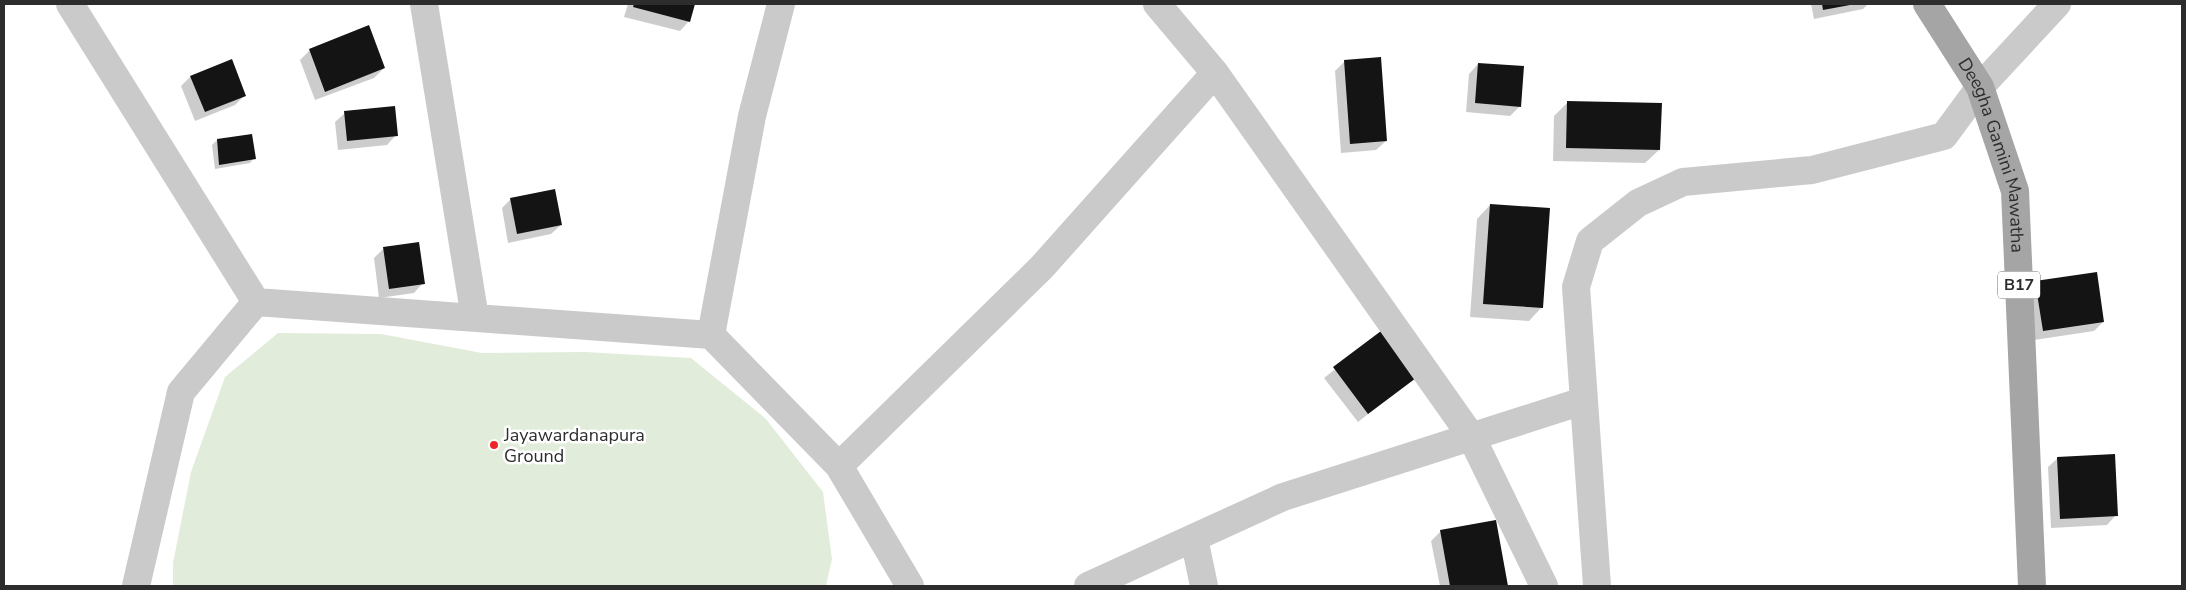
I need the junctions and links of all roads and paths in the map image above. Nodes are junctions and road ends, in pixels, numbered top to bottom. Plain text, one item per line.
1 (70, 4) edge
2 (424, 4) edge
3 (781, 4) edge
4 (1157, 4) edge
5 (1928, 4) edge
6 (2057, 4) edge
7 (1215, 74) junction
8 (1980, 87) junction
9 (256, 302) junction
10 (475, 318) junction
11 (711, 335) junction
12 (1583, 401) junction
13 (1471, 436) junction
14 (839, 466) junction
15 (1194, 538) junction
16 (136, 586) edge
17 (910, 586) edge
18 (1088, 586) edge
19 (1204, 586) edge
20 (1544, 586) edge
21 (1597, 586) edge
22 (2032, 586) edge

1 - 9 street
2 - 10 street
3 - 11 street
4 - 7 street
5 - 8 main road, Deegha Gamini Mawatha / B17
6 - 8 street
7 - 13 street
7 - 14 street
8 - 12 street
8 - 22 main road, Deegha Gamini Mawatha / B17
9 - 10 street
9 - 16 street
10 - 11 street
11 - 14 street
12 - 13 street
12 - 21 street
13 - 15 street
13 - 20 street
14 - 17 street
15 - 18 street
15 - 19 street

